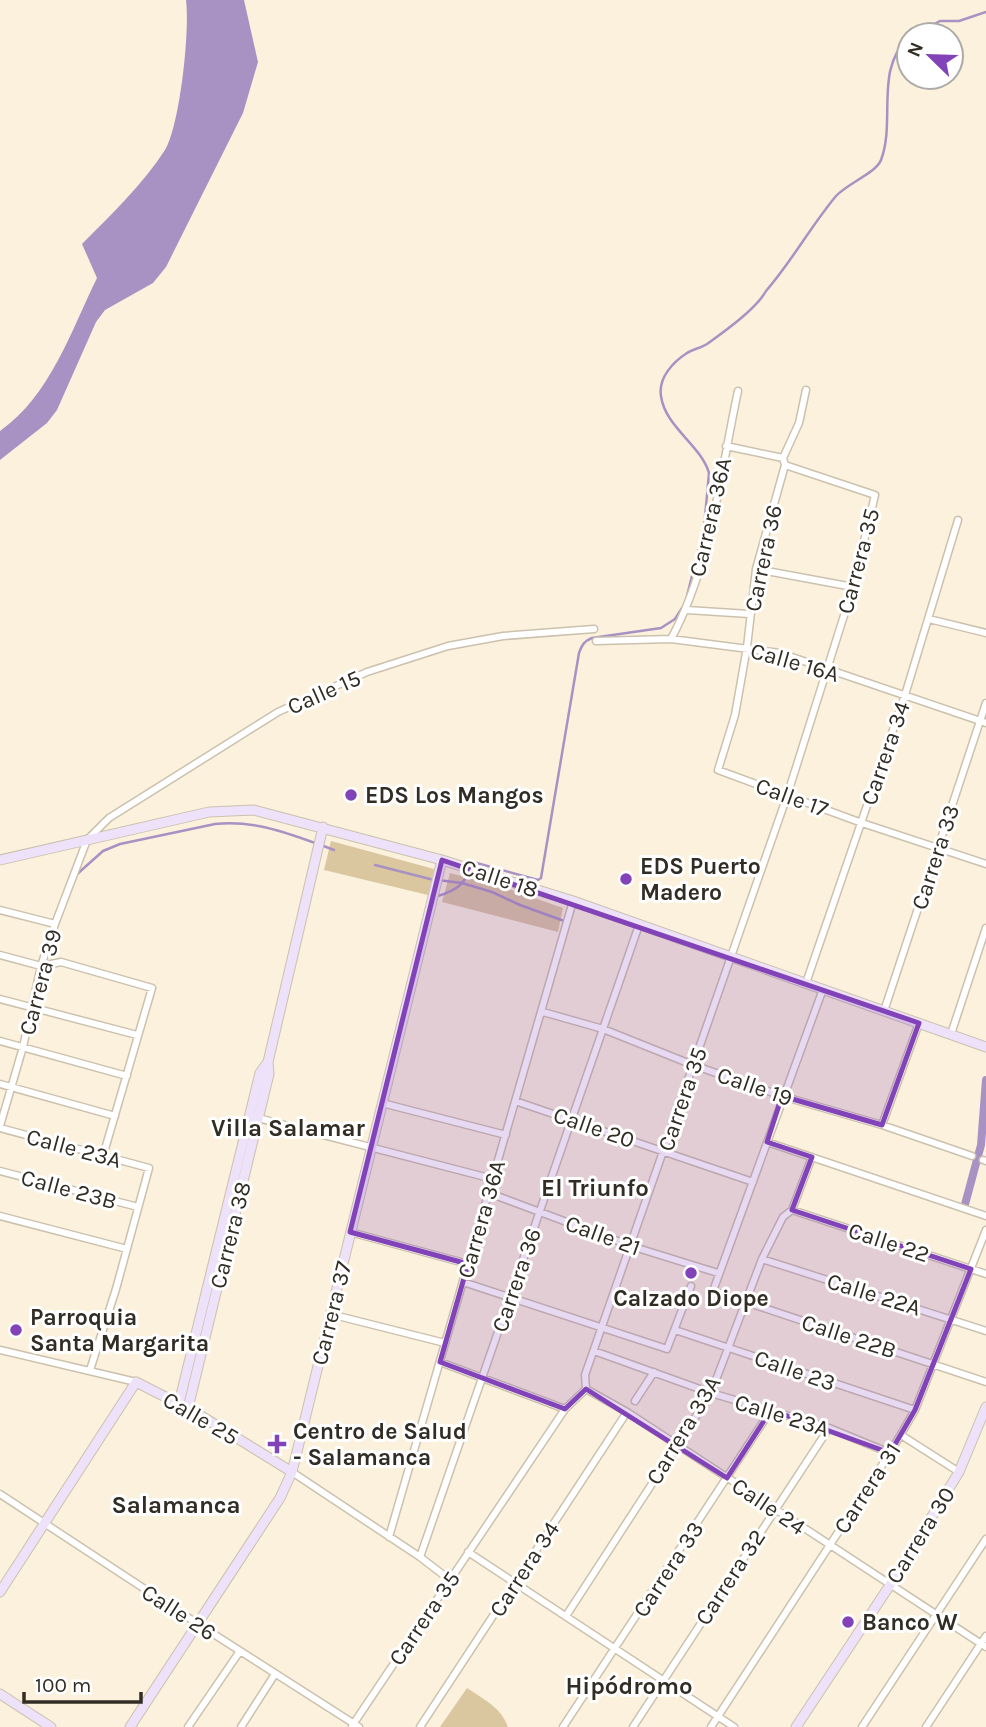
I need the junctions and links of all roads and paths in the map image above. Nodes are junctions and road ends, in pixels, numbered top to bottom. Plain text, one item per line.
1 (806, 390) dead end
2 (738, 391) dead end
3 (726, 446) junction
4 (784, 461) junction
5 (958, 520) dead end
6 (756, 569) junction
7 (853, 587) junction
8 (687, 610) junction
9 (749, 614) junction
10 (929, 619) junction
11 (594, 629) dead end
12 (986, 633) edge
13 (671, 639) junction
14 (596, 641) dead end
15 (747, 647) junction
16 (827, 670) junction
17 (905, 695) junction
18 (986, 703) edge
19 (983, 722) edge
20 (718, 770) joint
21 (787, 796) junction
22 (862, 822) junction
23 (323, 827) junction
24 (87, 840) junction
25 (937, 848) junction
26 (0, 860) edge
27 (442, 860) junction
28 (986, 864) edge
29 (573, 901) junction
30 (0, 910) edge
31 (55, 924) junction
32 (639, 925) junction
33 (986, 928) edge
34 (0, 955) edge
35 (731, 957) junction
36 (41, 966) junction
37 (806, 983) junction
38 (823, 989) junction
39 (0, 999) edge
40 (33, 1007) junction
41 (884, 1011) junction
42 (541, 1014) junction
43 (919, 1023) junction
44 (603, 1029) junction
45 (951, 1034) junction
46 (137, 1035) junction
47 (0, 1041) edge
48 (983, 1046) edge
49 (23, 1047) junction
50 (693, 1065) junction
51 (127, 1076) junction
52 (0, 1084) edge
53 (11, 1087) junction
54 (782, 1096) junction
55 (515, 1101) junction
56 (382, 1103) junction
57 (115, 1116) junction
58 (254, 1117) junction
59 (572, 1119) junction
60 (881, 1125) junction
61 (0, 1127) edge
62 (506, 1135) junction
63 (767, 1142) junction
64 (371, 1147) junction
65 (664, 1151) junction
66 (103, 1156) junction
67 (972, 1156) dead end
68 (812, 1157) junction
69 (0, 1171) edge
70 (493, 1179) junction
71 (753, 1182) junction
72 (489, 1193) junction
73 (138, 1207) junction
74 (792, 1210) junction
75 (540, 1212) junction
76 (0, 1216) edge
77 (986, 1216) edge
78 (986, 1230) edge
79 (350, 1232) junction
80 (632, 1246) junction
81 (127, 1249) junction
82 (762, 1259) junction
83 (468, 1264) junction
84 (971, 1269) junction
85 (718, 1273) junction
86 (986, 1274) edge
87 (463, 1282) junction
88 (691, 1286) dead end
89 (509, 1299) junction
90 (744, 1302) junction
91 (330, 1314) junction
92 (951, 1318) junction
93 (602, 1328) junction
94 (676, 1330) junction
95 (986, 1331) edge
96 (445, 1343) junction
97 (729, 1348) junction
98 (0, 1350) edge
99 (594, 1351) junction
100 (440, 1362) junction
101 (933, 1364) junction
102 (90, 1370) junction
103 (654, 1372) junction
104 (482, 1377) junction
105 (136, 1382) junction
106 (986, 1382) edge
107 (586, 1389) junction
108 (710, 1393) junction
109 (635, 1401) dead end
110 (184, 1406) junction
111 (986, 1407) edge
112 (565, 1409) junction
113 (771, 1410) junction
114 (915, 1410) junction
115 (627, 1412) junction
116 (829, 1428) junction
117 (981, 1432) edge
118 (901, 1435) junction
119 (676, 1444) junction
120 (890, 1453) junction
121 (292, 1472) junction
122 (959, 1472) junction
123 (727, 1478) junction
124 (0, 1494) edge
125 (774, 1509) junction
126 (46, 1524) junction
127 (389, 1536) junction
128 (986, 1539) edge
129 (829, 1546) junction
130 (468, 1552) junction
131 (420, 1557) junction
132 (450, 1580) junction
133 (515, 1583) junction
134 (890, 1585) junction
135 (0, 1592) edge
136 (936, 1615) junction
137 (566, 1616) junction
138 (198, 1624) junction
139 (986, 1636) edge
140 (983, 1645) edge
141 (615, 1649) junction
142 (240, 1651) junction
143 (275, 1674) junction
144 (663, 1681) junction
145 (0, 1694) edge
146 (718, 1717) junction
147 (355, 1726) edge
148 (51, 1727) edge
149 (130, 1727) edge
150 (188, 1727) edge
151 (241, 1727) edge
152 (420, 1727) edge
153 (563, 1727) edge
154 (633, 1727) edge
155 (711, 1727) edge
156 (734, 1727) edge
157 (796, 1727) edge
158 (862, 1727) edge
159 (926, 1727) edge

1 - 4 street, Carrera 36
2 - 3 street, Carrera 36A
3 - 4 street
3 - 8 street, Carrera 36A
4 - 6 street, Carrera 36
4 - 7 street, Carrera 35
5 - 10 street, Carrera 34
6 - 7 street
6 - 9 street, Carrera 36
7 - 16 street, Carrera 35
8 - 9 street, Calle 16A
8 - 13 street, Carrera 36A
9 - 15 street, Carrera 36
10 - 12 street
10 - 17 street, Carrera 34
11 - 24 street, Calle 15
13 - 14 street, Calle 16A
13 - 15 street, Calle 16A
15 - 16 street, Calle 16A
15 - 20 street, Carrera 36
16 - 17 street, Calle 16A
16 - 21 street, Carrera 35
17 - 19 street, Calle 16A
17 - 22 street, Carrera 34
18 - 19 street, Carrera 33
19 - 25 street, Carrera 33
20 - 21 street, Calle 17
21 - 22 street, Calle 17
21 - 35 street, Carrera 35
22 - 25 street, Calle 17
22 - 37 street, Carrera 34
23 - 24 street, Calle 18
23 - 27 street, Calle 18
23 - 58 street, Carrera 38
24 - 26 street, Calle 18
24 - 31 street, Carrera 39
25 - 28 street, Calle 17
25 - 41 street, Carrera 33
27 - 29 street, Calle 18
27 - 56 street, Carrera 37
29 - 32 street, Calle 18
29 - 42 street, Carrera 36A
30 - 31 street
31 - 36 street, Carrera 39
32 - 35 street, Calle 18
32 - 44 street, Carrera 36
33 - 45 street
34 - 36 street
35 - 37 street, Calle 18
35 - 50 street, Carrera 35
36 - 40 street, Carrera 39
36 - 46 street
37 - 38 street, Calle 18
38 - 41 street, Calle 18
38 - 54 street
39 - 40 street
40 - 46 street
40 - 49 street, Carrera 39
41 - 43 street, Calle 18
42 - 44 street, Calle 19
42 - 55 street, Carrera 36A
43 - 45 street, Calle 18
43 - 60 street
44 - 50 street, Calle 19
44 - 59 street, Carrera 36
45 - 48 street, Calle 18
46 - 51 street
47 - 49 street
49 - 51 street
49 - 53 street, Carrera 39
50 - 54 street, Calle 19
50 - 65 street, Carrera 35
51 - 57 street
52 - 53 street
53 - 57 street
53 - 61 street, Carrera 39
54 - 60 street, Calle 19
54 - 63 street
55 - 59 street, Calle 20
55 - 62 street, Carrera 36A
56 - 62 street
56 - 64 street, Carrera 37
57 - 66 street
58 - 64 street
58 - 110 street, Carrera 38
59 - 65 street, Calle 20
59 - 75 street, Carrera 36
60 - 67 street, Calle 19
61 - 66 street, Calle 23A
62 - 70 street, Carrera 36A
63 - 68 street
63 - 71 street
64 - 70 street
64 - 79 street, Carrera 37
65 - 71 street, Calle 20
65 - 80 street, Carrera 35
66 - 73 street, Calle 23A
68 - 74 street, Carrera 33A
68 - 77 street
69 - 73 street, Calle 23B
70 - 72 street, Carrera 36A
71 - 85 street
72 - 75 street, Calle 21
72 - 83 street, Carrera 36A
73 - 81 street
74 - 82 street, Carrera 33A
74 - 84 street, Calle 22
75 - 80 street, Calle 21
75 - 89 street, Carrera 36
76 - 81 street
78 - 84 street, Carrera 31
79 - 83 street
79 - 91 street, Carrera 37
80 - 85 street, Calle 21
80 - 93 street, Carrera 35
81 - 102 street
82 - 90 street, Carrera 33A
82 - 92 street, Calle 22A
83 - 87 street, Carrera 36A
84 - 86 street, Calle 22
84 - 92 street, Carrera 31
85 - 90 street, Calle 22B
87 - 89 street
87 - 96 street, Carrera 36A
88 - 94 street
89 - 93 street
89 - 104 street, Carrera 36
90 - 97 street, Carrera 33A
90 - 101 street, Calle 22B
91 - 96 street
91 - 121 street, Carrera 37
92 - 95 street, Calle 22A
92 - 101 street, Carrera 31
93 - 94 street
93 - 99 street, Carrera 35
94 - 97 street, Calle 23
96 - 100 street, Carrera 36A
97 - 108 street, Carrera 33A
97 - 114 street, Calle 23
98 - 102 street, Calle 25
99 - 103 street, Calle 23A
99 - 107 street, Carrera 35
100 - 104 street
100 - 127 street, Carrera 36A
101 - 106 street, Calle 22B
101 - 114 street, Carrera 31
102 - 105 street, Calle 25
103 - 108 street, Calle 23A
103 - 109 street
104 - 112 street
104 - 131 street, Carrera 36
105 - 110 street, Calle 25
105 - 126 street
107 - 112 street, Carrera 35
107 - 115 street, Calle 24
108 - 113 street, Calle 23A
108 - 119 street, Carrera 33A
110 - 121 street, Calle 25
111 - 117 street, Carrera 30
112 - 130 street, Carrera 35
113 - 116 street, Calle 23A
113 - 123 street, Carrera 33
114 - 118 street, Carrera 31
115 - 119 street, Calle 24
115 - 133 street, Carrera 34
116 - 120 street, Calle 23A
116 - 125 street, Carrera 32
117 - 122 street, Carrera 30
118 - 120 street, Carrera 31
118 - 122 street
119 - 123 street, Calle 24
119 - 137 street, Carrera 33A
120 - 129 street, Carrera 31
121 - 127 street, Calle 25
121 - 138 street, Carrera 37
122 - 134 street, Carrera 30
123 - 125 street, Calle 24
123 - 141 street, Carrera 33
124 - 126 street, Calle 26
125 - 129 street, Calle 24
125 - 144 street, Carrera 32
126 - 135 street
126 - 138 street, Calle 26
127 - 131 street, Calle 25
128 - 136 street
129 - 134 street, Calle 24
129 - 146 street, Carrera 31
130 - 132 street, Carrera 35
130 - 133 street
131 - 132 street, Calle 25
132 - 147 street, Carrera 35
133 - 137 street
133 - 152 street, Carrera 34
134 - 136 street, Calle 24
134 - 157 street, Carrera 30
136 - 140 street, Calle 24
136 - 158 street
137 - 141 street
138 - 142 street, Calle 26
138 - 149 street, Carrera 37
139 - 140 street
140 - 159 street
141 - 144 street
141 - 153 street, Carrera 33
142 - 143 street, Calle 26
142 - 150 street
143 - 147 street, Calle 26
143 - 151 street
144 - 146 street
144 - 154 street, Carrera 32
145 - 148 street
146 - 155 street, Carrera 31
146 - 156 street

